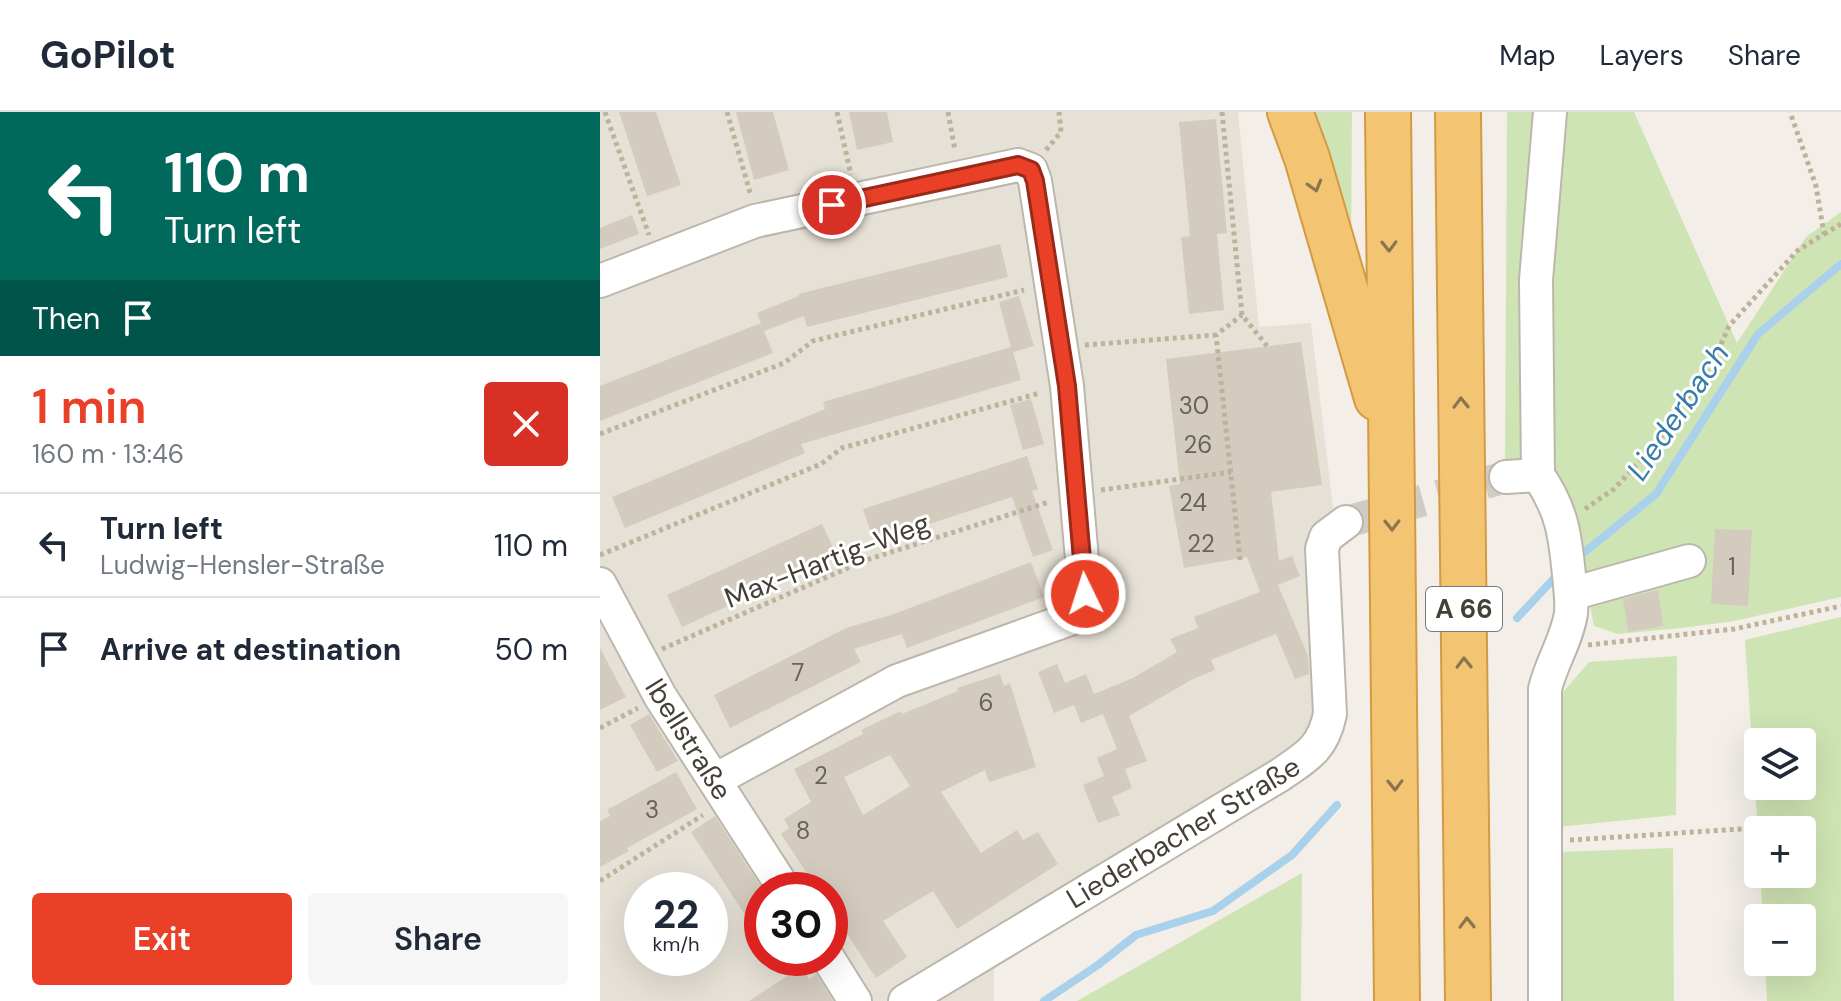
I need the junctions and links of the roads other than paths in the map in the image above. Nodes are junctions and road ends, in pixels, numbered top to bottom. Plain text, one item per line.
1 (1290, 112) edge
2 (1388, 112) edge
3 (1458, 112) edge
4 (1480, 112) edge
5 (1550, 112) edge
6 (1459, 218) junction
7 (600, 281) edge
8 (1391, 447) junction
9 (1538, 475) junction
10 (1506, 477) tunnel mouth
11 (1336, 529) dead end
12 (1689, 561) dead end
13 (600, 584) edge
14 (1571, 590) junction
15 (721, 789) junction
16 (774, 872) edge
17 (839, 976) edge
18 (855, 1001) edge
19 (905, 1001) edge
20 (1397, 1001) edge
21 (1468, 1001) edge
22 (1545, 1001) edge

1 -> 8 highway
2 -> 8 highway, A 66
3 - 6 highway, A 66
4 - 6 highway
5 - 9 street
21 -> 6 highway, A 66
7 - 15 street
8 -> 20 highway, A 66
9 - 10 street
9 - 14 street
11 - 19 street, Liederbacher Straße
12 - 14 street
13 - 15 street, Ibellstraße
14 - 22 street
15 - 16 street, Ibellstraße
17 - 18 street

